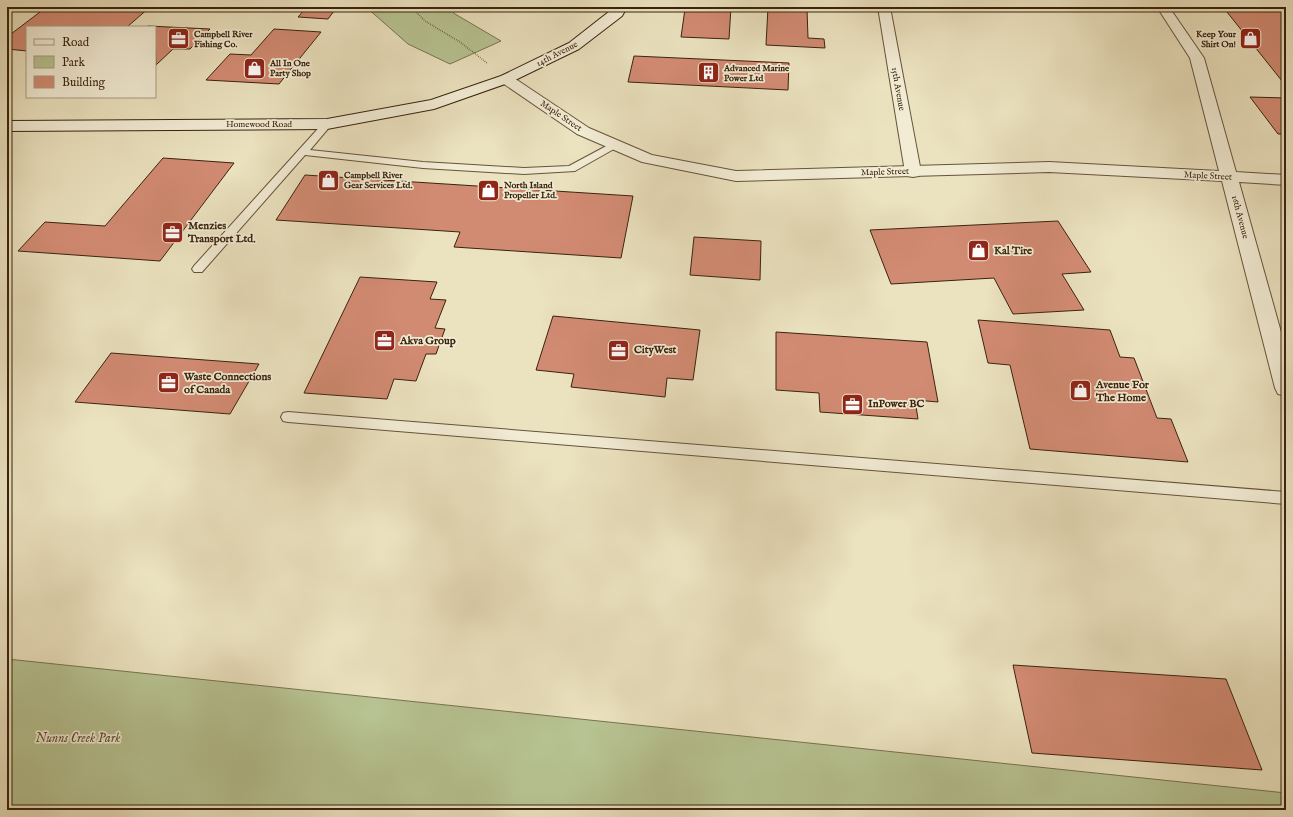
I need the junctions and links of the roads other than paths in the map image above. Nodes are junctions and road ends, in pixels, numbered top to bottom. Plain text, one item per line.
1 (622, 7) edge
2 (884, 7) edge
3 (1163, 7) edge
4 (506, 79) junction
5 (327, 124) junction
6 (7, 126) edge
7 (616, 145) junction
8 (302, 152) junction
9 (913, 172) junction
10 (1229, 177) junction
11 (1286, 180) edge
12 (198, 269) dead end
13 (1286, 388) edge
14 (288, 417) dead end
15 (1286, 498) edge

1 - 4 street, 14th Avenue
2 - 9 street, 15th Avenue
3 - 10 street, 16th Avenue
4 - 5 street, Homewood Road
4 - 7 street, Maple Street
5 - 6 street, Homewood Road
5 - 8 lane
7 - 8 lane
7 - 9 street, Maple Street
8 - 12 lane
9 - 10 street, Maple Street
10 - 11 street, Maple Street
10 - 13 street, 16th Avenue
14 - 15 lane

